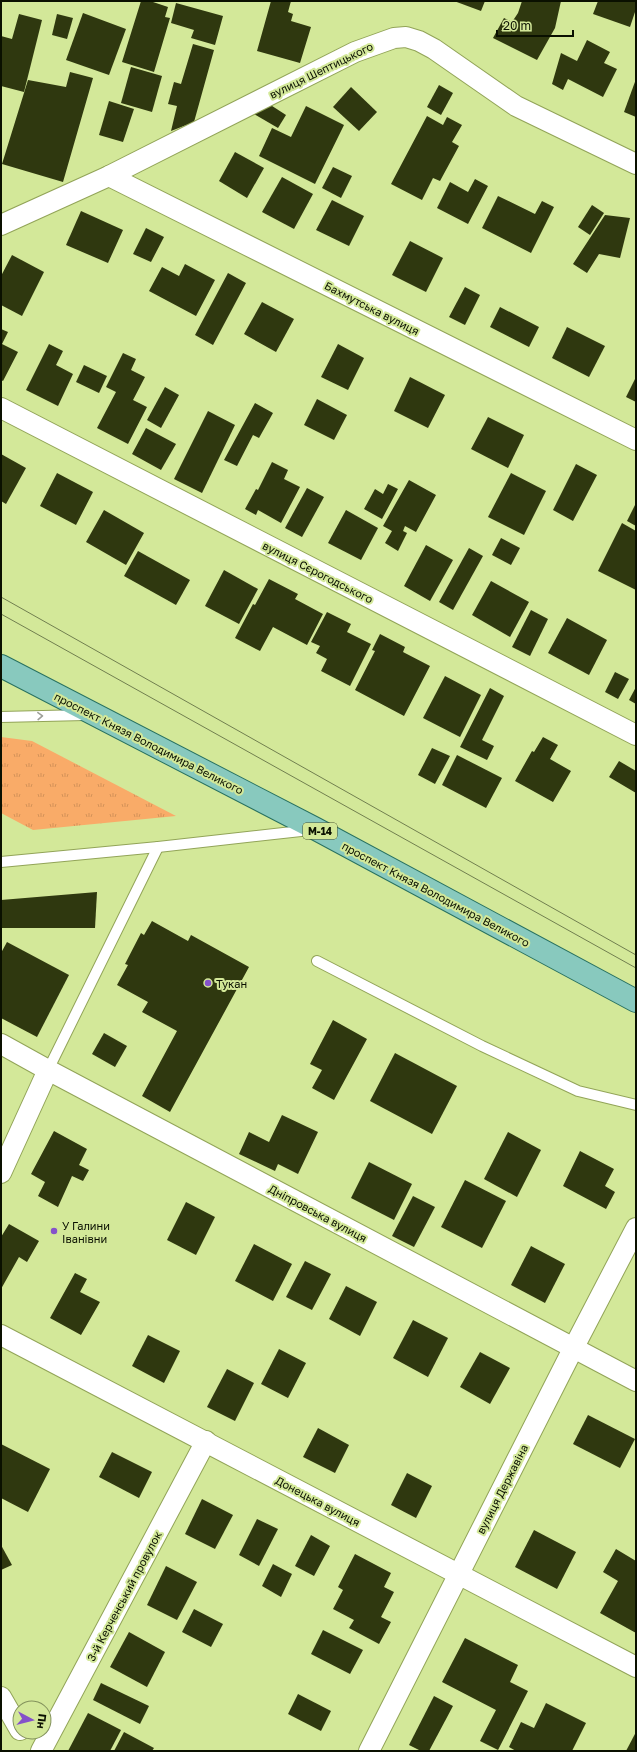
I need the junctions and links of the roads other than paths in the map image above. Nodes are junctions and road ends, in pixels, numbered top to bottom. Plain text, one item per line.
1 (636, 164) edge
2 (109, 176) junction
3 (1, 225) edge
4 (1, 408) edge
5 (636, 440) edge
6 (1, 666) edge
7 (92, 714) junction
8 (1, 717) edge
9 (636, 735) edge
10 (316, 829) junction
11 (158, 847) junction
12 (1, 862) edge
13 (317, 961) dead end
14 (636, 1001) edge
15 (1, 1044) edge
16 (48, 1070) junction
17 (636, 1105) edge
18 (1, 1173) edge
19 (636, 1228) edge
20 (1, 1335) edge
21 (574, 1348) junction
22 (636, 1381) edge
23 (206, 1441) junction
24 (458, 1576) junction
25 (636, 1667) edge
26 (1, 1697) edge
27 (12, 1716) edge
28 (26, 1740) edge
29 (32, 1751) edge
30 (41, 1751) edge
31 (369, 1751) edge

1 - 2 street, вулиця Шептицького
2 - 3 street, вулиця Шептицького
2 - 5 street, Бахмутська вулиця
4 - 9 street, вулиця Сєрогодського
6 - 7 main road, проспект Князя Володимира Великого / М-14
8 -> 7 lane
7 - 10 main road, проспект Князя Володимира Великого / М-14
10 - 11 lane
10 - 14 main road, проспект Князя Володимира Великого / М-14
11 - 12 lane
11 - 16 lane
13 - 17 lane
15 - 16 street, Дніпровська вулиця
16 - 18 street
16 - 21 street, Дніпровська вулиця
19 - 21 street, вулиця Державіна
20 - 23 street, Донецька вулиця
21 - 22 street, Дніпровська вулиця
21 - 24 street, вулиця Державіна
23 - 24 street, Донецька вулиця
23 - 30 street, 3-й Керченський провулок
24 - 25 street, Донецька вулиця
24 - 31 street, вулиця Державіна
26 - 27 street
28 - 29 street

